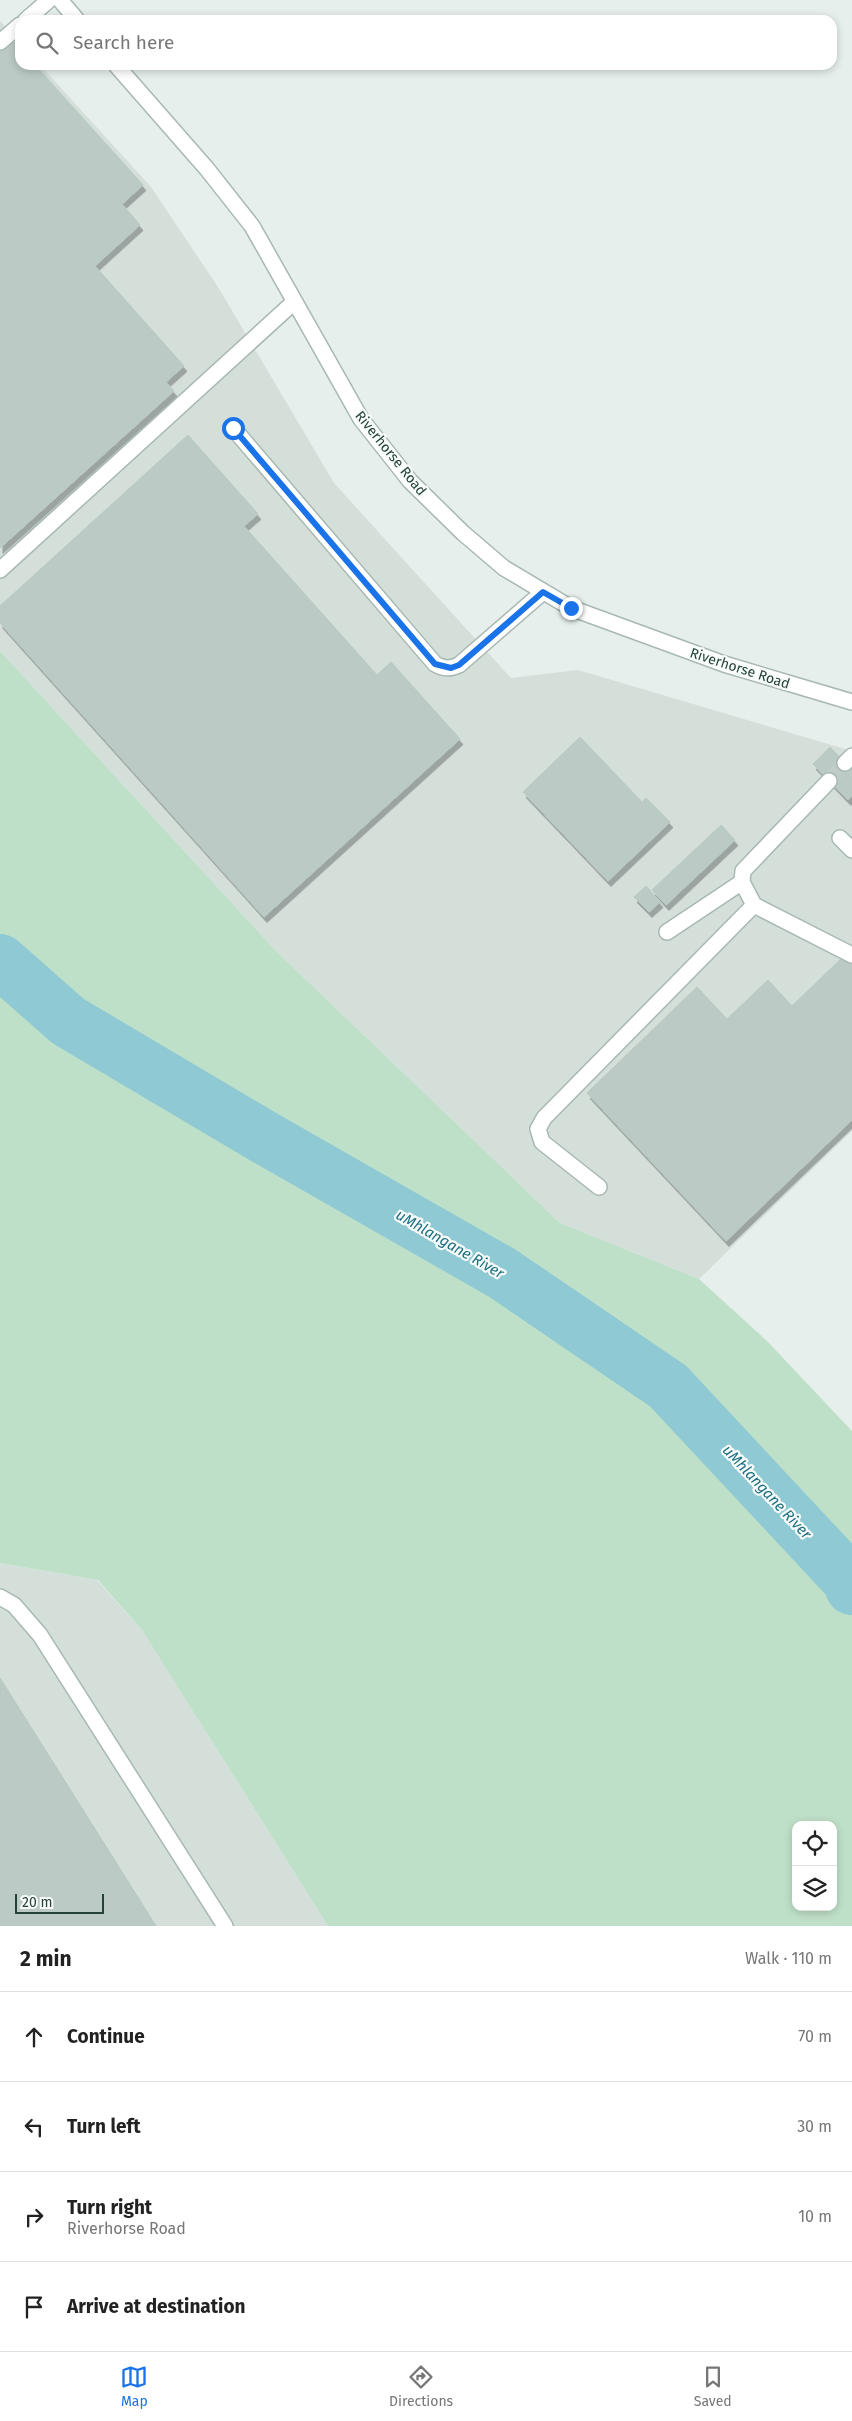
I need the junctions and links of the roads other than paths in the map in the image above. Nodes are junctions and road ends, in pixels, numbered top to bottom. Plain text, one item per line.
1 (49, 0) edge
2 (60, 0) edge
3 (32, 15) edge
4 (73, 15) edge
5 (15, 29) edge
6 (0, 42) edge
7 (120, 70) edge
8 (294, 302) junction
9 (233, 428) dead end
10 (0, 570) edge
11 (543, 592) junction
12 (852, 702) edge
13 (829, 780) tunnel mouth
14 (840, 838) dead end
15 (852, 850) edge
16 (742, 882) junction
17 (754, 905) junction
18 (667, 932) dead end
19 (852, 955) edge
20 (599, 1187) dead end
21 (0, 1597) edge
22 (225, 1926) edge

1 - 3 lane
2 - 4 lane
5 - 6 lane
7 - 8 lane, Riverhorse Road
8 - 10 lane
8 - 11 lane, Riverhorse Road
9 - 11 lane
11 - 12 lane, Riverhorse Road
13 - 16 lane
14 - 15 lane
16 - 17 lane
16 - 18 lane
17 - 19 lane
17 - 20 lane
21 - 22 lane

